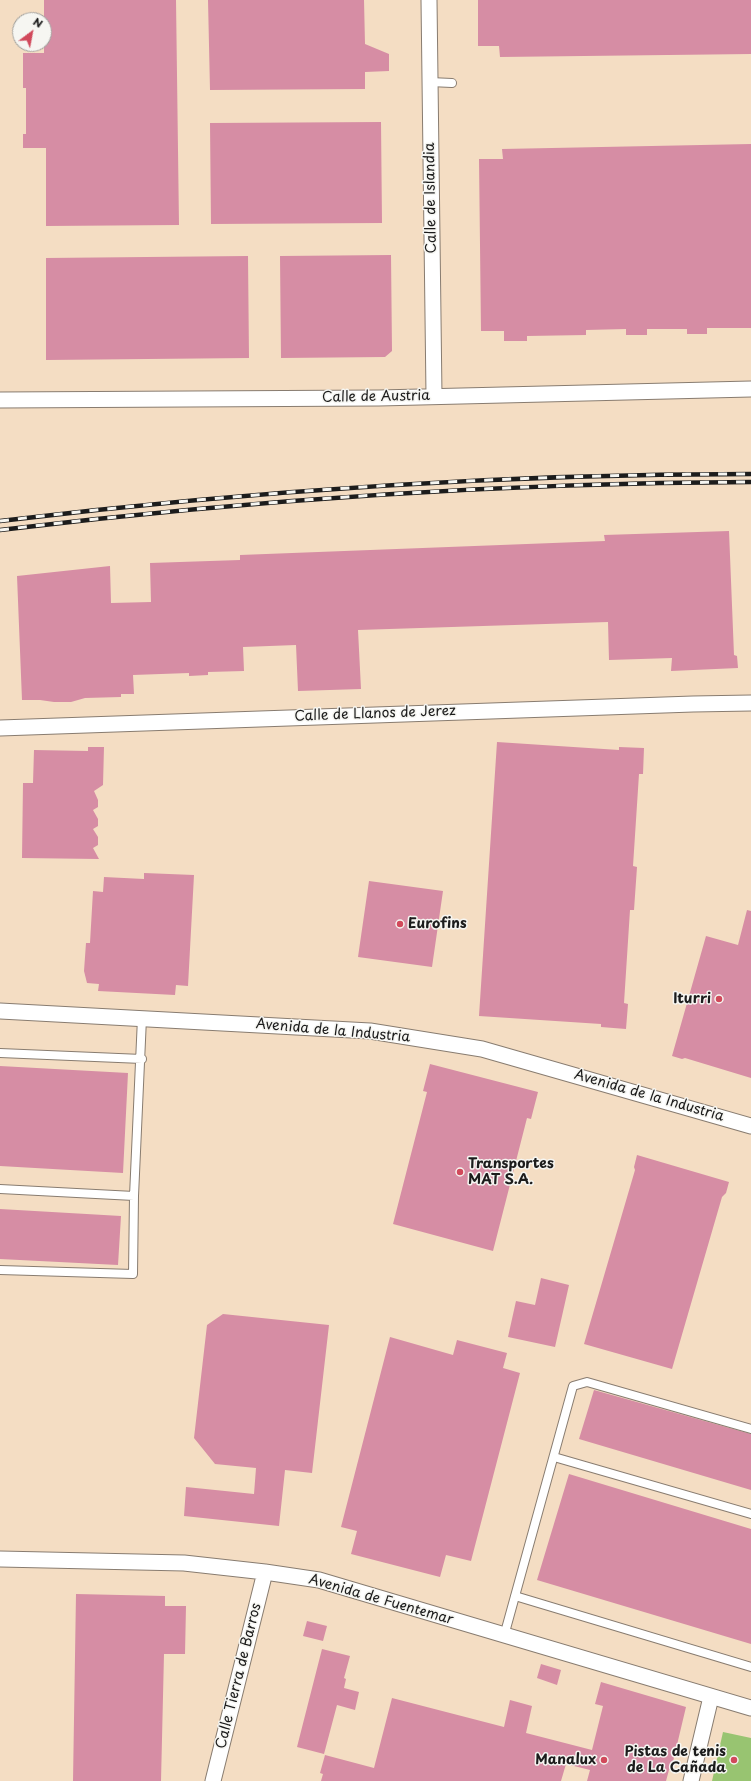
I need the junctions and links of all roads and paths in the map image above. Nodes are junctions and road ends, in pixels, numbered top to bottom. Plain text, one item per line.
1 (429, 0) edge
2 (430, 82) junction
3 (452, 84) dead end
4 (751, 389) edge
5 (434, 395) junction
6 (0, 400) edge
7 (751, 703) edge
8 (0, 728) edge
9 (0, 1011) edge
10 (142, 1018) junction
11 (0, 1053) edge
12 (142, 1059) junction
13 (751, 1126) edge
14 (0, 1189) edge
15 (134, 1196) junction
16 (0, 1270) edge
17 (751, 1429) edge
18 (554, 1457) junction
19 (751, 1514) edge
20 (0, 1559) edge
21 (265, 1572) junction
22 (515, 1596) junction
23 (504, 1636) junction
24 (751, 1667) edge
25 (712, 1697) junction
26 (751, 1708) edge
27 (213, 1781) edge
28 (691, 1781) edge

1 - 2 street, Calle de Islandia
2 - 3 lane
2 - 5 street, Calle de Islandia
4 - 5 street, Calle de Austria
5 - 6 street, Calle de Austria
7 - 8 street, Calle de Llanos de Jerez
9 - 10 street, Avenida de la Industria
10 - 12 lane
10 - 13 street, Avenida de la Industria
11 - 12 lane
12 - 15 lane
14 - 15 lane
15 - 16 lane
17 - 18 lane
18 - 19 lane
18 - 22 lane
20 - 21 street, Avenida de Fuentemar
21 - 23 street, Avenida de Fuentemar
21 - 27 street, Calle Tierra de Barros
22 - 23 lane
22 - 24 lane
23 - 25 street, Avenida de Fuentemar
25 - 26 street, Avenida de Fuentemar
25 - 28 street

